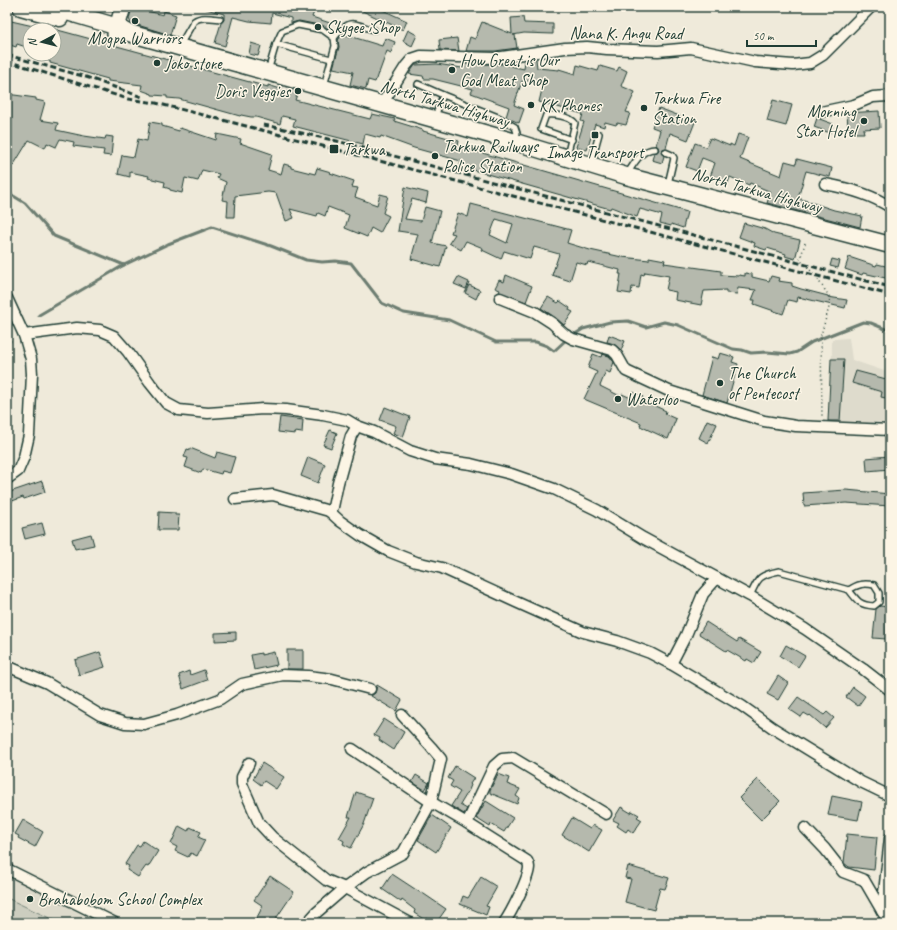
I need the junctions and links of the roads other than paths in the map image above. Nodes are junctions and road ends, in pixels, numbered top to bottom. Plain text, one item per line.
1 (20, 7) edge
2 (50, 7) edge
3 (122, 7) edge
4 (871, 7) edge
5 (220, 19) dead end
6 (374, 30) dead end
7 (121, 31) junction
8 (334, 38) junction
9 (276, 44) junction
10 (178, 47) junction
11 (331, 59) junction
12 (267, 72) junction
13 (418, 84) dead end
14 (323, 88) junction
15 (443, 95) junction
16 (890, 98) edge
17 (382, 104) junction
18 (822, 112) dead end
19 (434, 120) junction
20 (599, 134) dead end
21 (572, 140) junction
22 (512, 141) junction
23 (655, 149) dead end
24 (665, 152) dead end
25 (566, 158) junction
26 (590, 166) junction
27 (626, 176) junction
28 (824, 184) dead end
29 (667, 187) junction
30 (890, 207) edge
31 (890, 245) edge
32 (7, 298) edge
33 (500, 298) dead end
34 (24, 335) junction
35 (358, 426) junction
36 (890, 430) edge
37 (7, 479) edge
38 (235, 499) dead end
39 (328, 510) junction
40 (717, 578) junction
41 (849, 590) junction
42 (750, 596) junction
43 (671, 664) junction
44 (7, 666) edge
45 (370, 689) dead end
46 (890, 690) edge
47 (402, 715) dead end
48 (352, 749) dead end
49 (249, 763) dead end
50 (890, 796) edge
51 (431, 802) junction
52 (606, 814) dead end
53 (467, 823) junction
54 (805, 828) dead end
55 (890, 838) edge
56 (7, 869) edge
57 (345, 888) junction
58 (882, 912) junction
59 (115, 923) edge
60 (307, 923) edge
61 (410, 923) edge
62 (504, 923) edge
63 (890, 923) edge

1 - 7 main road, North Tarkwa Highway
2 - 7 main road, North Tarkwa Highway
3 - 7 street
4 - 17 street, Nana K. Angu Road
5 - 10 lane
6 - 8 lane
7 - 10 main road, North Tarkwa Highway
8 - 9 lane
8 - 11 lane
9 - 11 lane
9 - 12 lane
10 - 12 main road, North Tarkwa Highway
11 - 14 lane
12 - 14 main road, North Tarkwa Highway
13 - 15 lane
14 - 17 main road, North Tarkwa Highway
15 - 19 lane
15 - 22 lane
16 - 18 street
17 - 19 main road, North Tarkwa Highway
19 - 22 main road, North Tarkwa Highway
20 - 26 lane
21 - 21 lane
21 - 25 lane
22 - 25 main road, North Tarkwa Highway
23 - 27 lane
24 - 29 lane
25 - 26 main road, North Tarkwa Highway
26 - 27 main road, North Tarkwa Highway
27 - 29 main road, North Tarkwa Highway
28 - 30 street
29 - 31 main road, North Tarkwa Highway
32 - 34 street
33 - 36 street
34 - 35 street
34 - 37 street
35 - 39 street
35 - 40 street
38 - 39 street
39 - 43 street
40 - 42 street
40 - 43 street
41 - 41 lane
41 - 42 lane
42 - 46 street
43 - 50 street
44 - 45 street
47 - 51 street
48 - 51 street
49 - 57 street
51 - 53 street
51 - 57 street
52 - 53 street
53 - 62 street
54 - 58 street
55 - 58 street
56 - 59 street
57 - 60 street
57 - 61 street
58 - 63 street

